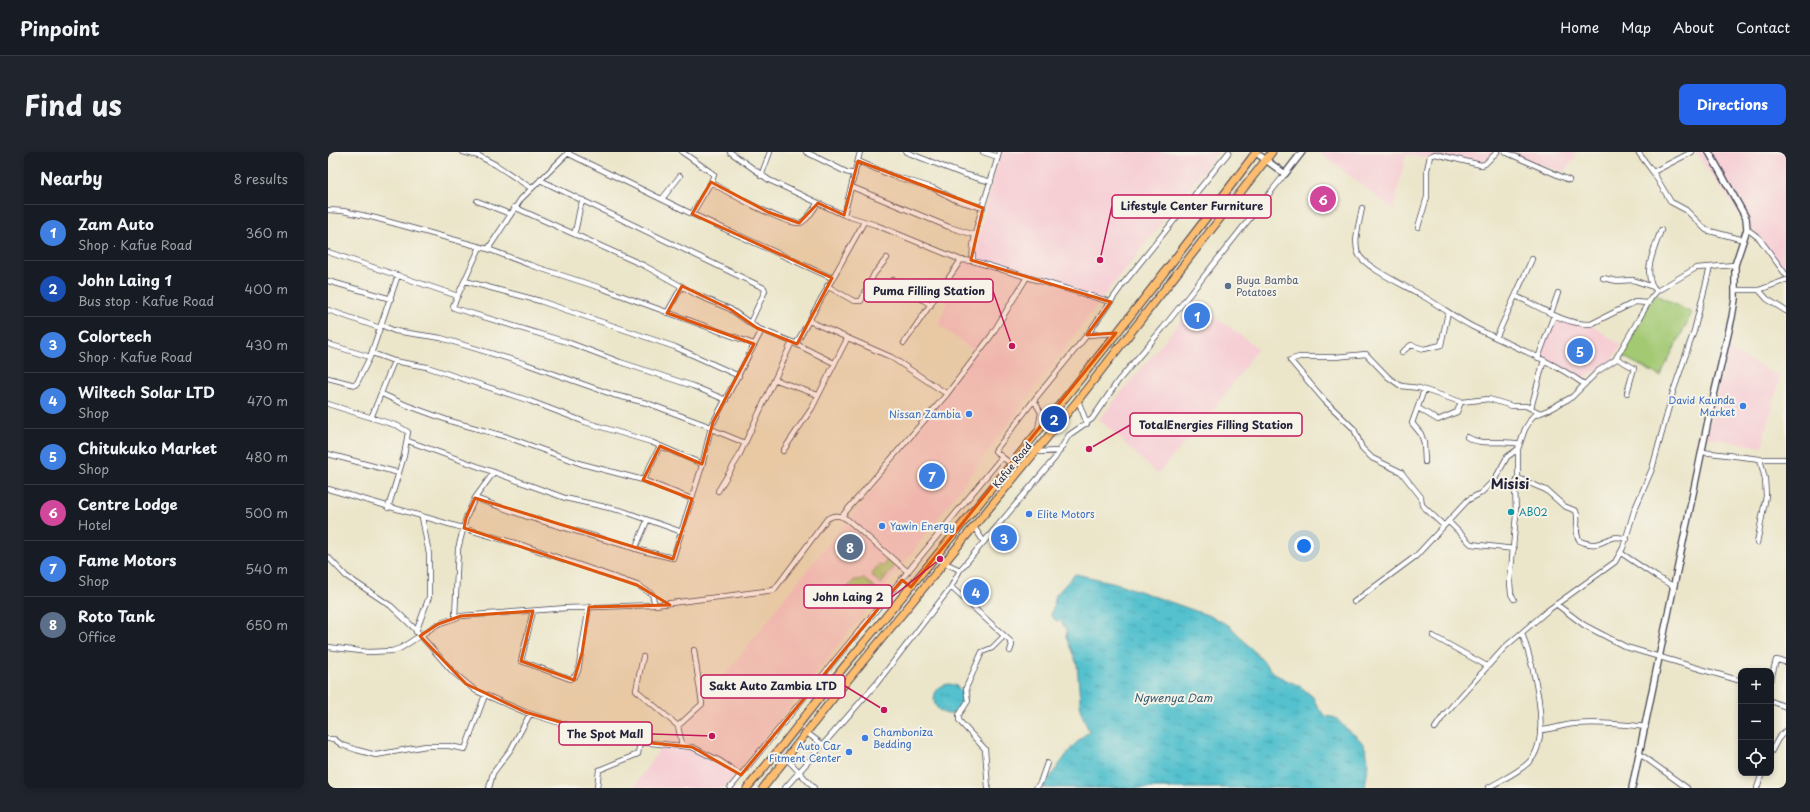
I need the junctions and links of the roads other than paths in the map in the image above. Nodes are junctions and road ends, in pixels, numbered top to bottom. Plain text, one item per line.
1 (682, 152) edge
2 (730, 152) edge
3 (770, 152) edge
4 (806, 152) edge
5 (859, 152) edge
6 (906, 152) edge
7 (983, 152) edge
8 (1229, 152) edge
9 (1255, 152) edge
10 (1272, 152) edge
11 (1302, 152) edge
12 (1497, 152) edge
13 (1505, 152) edge
14 (1638, 152) edge
15 (1692, 152) edge
16 (1709, 152) edge
17 (467, 153) edge
18 (566, 153) edge
19 (1432, 153) edge
20 (999, 154) edge
21 (1266, 160) junction
22 (858, 161) junction
23 (1653, 172) junction
24 (855, 174) junction
25 (1284, 174) junction
26 (680, 176) dead end
27 (761, 176) junction
28 (540, 180) junction
29 (1569, 180) dead end
30 (711, 182) junction
31 (991, 182) junction
32 (852, 187) junction
33 (531, 188) junction
34 (477, 200) dead end
35 (582, 200) junction
36 (662, 200) junction
37 (818, 203) junction
38 (514, 207) junction
39 (983, 208) junction
40 (1362, 208) dead end
41 (328, 210) edge
42 (510, 214) junction
43 (692, 214) junction
44 (844, 215) junction
45 (864, 222) junction
46 (1418, 227) dead end
47 (1747, 229) junction
48 (1661, 230) dead end
49 (574, 234) junction
50 (975, 235) junction
51 (1744, 240) junction
52 (480, 247) junction
53 (488, 249) junction
54 (328, 252) edge
55 (887, 258) dead end
56 (1532, 259) dead end
57 (961, 260) junction
58 (973, 261) junction
59 (1735, 265) junction
60 (1710, 267) junction
61 (398, 275) junction
62 (1786, 275) edge
63 (1027, 277) junction
64 (832, 278) junction
65 (1603, 278) dead end
66 (893, 280) dead end
67 (1786, 280) edge
68 (328, 281) edge
69 (465, 281) junction
70 (682, 286) junction
71 (827, 286) junction
72 (1655, 289) junction
73 (1735, 290) junction
74 (1759, 290) junction
75 (1558, 293) dead end
76 (458, 296) junction
77 (1515, 296) junction
78 (391, 299) junction
79 (1111, 302) junction
80 (1648, 304) junction
81 (931, 305) junction
82 (328, 310) edge
83 (1786, 311) edge
84 (668, 312) junction
85 (1448, 312) junction
86 (1553, 314) junction
87 (809, 321) junction
88 (750, 323) junction
89 (381, 326) junction
90 (762, 330) junction
91 (1116, 333) junction
92 (1087, 335) junction
93 (1496, 338) junction
94 (847, 339) junction
95 (794, 343) junction
96 (904, 343) dead end
97 (328, 344) edge
98 (754, 344) junction
99 (1402, 352) dead end
100 (371, 355) junction
101 (1538, 358) junction
102 (1616, 358) junction
103 (1544, 360) junction
104 (394, 361) junction
105 (834, 363) junction
106 (738, 376) junction
107 (328, 378) edge
108 (776, 380) junction
109 (1584, 384) junction
110 (1424, 390) junction
111 (1627, 393) dead end
112 (382, 394) junction
113 (947, 394) junction
114 (818, 395) junction
115 (726, 400) junction
116 (1034, 400) junction
117 (1078, 400) junction
118 (1461, 402) junction
119 (328, 404) edge
120 (1418, 408) junction
121 (1531, 408) junction
122 (1540, 413) junction
123 (371, 418) junction
124 (1087, 424) junction
125 (711, 428) junction
126 (1038, 429) junction
127 (1467, 437) dead end
128 (408, 441) junction
129 (745, 443) junction
130 (660, 446) junction
131 (1519, 446) junction
132 (783, 451) dead end
133 (1060, 451) junction
134 (1035, 452) junction
135 (1702, 452) junction
136 (328, 454) edge
137 (1002, 457) junction
138 (1786, 458) edge
139 (1760, 459) junction
140 (1425, 462) dead end
141 (702, 464) junction
142 (1010, 464) junction
143 (494, 472) junction
144 (399, 473) junction
145 (1518, 478) junction
146 (643, 480) junction
147 (328, 489) edge
148 (718, 492) dead end
149 (475, 498) junction
150 (692, 499) junction
151 (388, 508) junction
152 (842, 516) junction
153 (422, 517) junction
154 (647, 520) junction
155 (1448, 521) junction
156 (1443, 525) junction
157 (974, 527) junction
158 (464, 528) junction
159 (682, 532) junction
160 (1627, 539) junction
161 (984, 542) junction
162 (1757, 543) dead end
163 (635, 549) junction
164 (1514, 549) junction
165 (1621, 552) junction
166 (328, 557) edge
167 (945, 563) junction
168 (960, 570) junction
169 (908, 572) junction
170 (902, 580) junction
171 (1673, 586) junction
172 (911, 587) junction
173 (951, 587) junction
174 (1514, 599) dead end
175 (1354, 602) dead end
176 (1556, 604) junction
177 (655, 605) junction
178 (589, 607) junction
179 (533, 611) junction
180 (455, 618) junction
181 (416, 632) junction
182 (1522, 633) junction
183 (420, 636) junction
184 (1004, 636) junction
185 (1433, 636) dead end
186 (328, 647) edge
187 (694, 650) dead end
188 (1010, 651) dead end
189 (643, 657) dead end
190 (1659, 657) junction
191 (1786, 662) edge
192 (1487, 666) junction
193 (1774, 668) edge
194 (1738, 680) edge
195 (485, 695) junction
196 (1774, 702) edge
197 (1786, 707) edge
198 (530, 714) junction
199 (678, 726) junction
200 (1646, 726) junction
201 (1435, 728) dead end
202 (1540, 730) junction
203 (1786, 730) edge
204 (807, 733) junction
205 (328, 738) edge
206 (640, 742) junction
207 (682, 745) junction
208 (823, 745) junction
209 (1774, 746) edge
210 (1640, 754) junction
211 (786, 758) junction
212 (1047, 763) dead end
213 (799, 772) junction
214 (741, 775) junction
215 (1761, 776) edge
216 (750, 787) edge
217 (489, 788) edge
218 (597, 788) edge
219 (730, 788) edge
220 (763, 788) edge
221 (784, 788) edge
222 (814, 788) edge
223 (988, 788) edge
224 (1036, 788) edge
225 (1488, 788) edge
226 (1632, 788) edge
227 (1687, 788) edge
228 (1757, 788) edge

1 - 30 street
2 - 27 street
3 - 27 street
4 - 24 street
5 - 22 street
6 - 31 street
7 - 20 street
8 - 79 street
9 - 21 street
9 - 91 main road, Kafue Road
10 - 21 main road, Kafue Road
11 - 25 street
12 - 19 street
13 - 29 street
14 - 23 street
15 - 23 street
16 - 47 street
17 - 33 street
18 - 28 street
18 - 36 street
19 - 46 street
20 - 31 street
21 - 25 street
21 - 117 main road, Kafue Road
22 - 24 street
22 - 39 street
23 - 51 street
24 - 32 street
25 - 124 street
26 - 36 street
27 - 37 street
28 - 33 street
28 - 35 street
30 - 37 street
30 - 43 street
31 - 39 street
32 - 44 street
32 - 50 street
33 - 38 street
34 - 42 street
35 - 49 street
35 - 88 street
36 - 43 street
37 - 44 street
38 - 42 street
38 - 49 street
39 - 50 street
40 - 85 street
41 - 52 street
42 - 53 street
43 - 64 street
44 - 45 street
45 - 57 street
45 - 64 street
47 - 51 street
47 - 62 street
48 - 72 street
49 - 70 street
50 - 58 street
51 - 59 street
52 - 53 street
52 - 69 street
53 - 84 street
54 - 61 street
55 - 71 street
56 - 77 street
57 - 58 street
57 - 81 street
58 - 63 street
59 - 60 street
59 - 73 street
60 - 72 street
60 - 160 street
61 - 76 street
61 - 78 street
63 - 79 street
63 - 113 street
64 - 71 street
65 - 72 street
66 - 81 street
67 - 74 street
68 - 78 street
69 - 76 street
69 - 106 street
70 - 84 street
70 - 88 street
71 - 87 street
72 - 80 street
73 - 74 street
73 - 135 street
74 - 83 street
75 - 86 street
76 - 115 street
77 - 86 street
77 - 93 street
78 - 89 street
79 - 92 street
80 - 86 street
80 - 102 street
81 - 96 street
82 - 89 street
84 - 98 street
85 - 93 street
85 - 99 street
86 - 101 street
87 - 94 street
87 - 95 street
88 - 90 street
89 - 100 street
89 - 125 street
90 - 95 street
90 - 98 street
91 - 92 street
91 - 126 main road, Kafue Road
92 - 116 street
93 - 101 street
94 - 105 street
94 - 113 street
95 - 105 street
95 - 108 street
97 - 100 street
98 - 106 street
100 - 104 street
100 - 107 street
101 - 103 street
102 - 109 street
102 - 111 street
103 - 109 street
103 - 121 street
104 - 112 street
104 - 130 street
105 - 114 street
106 - 115 street
108 - 114 street
108 - 129 street
109 - 122 street
110 - 118 street
110 - 120 street
110 - 156 street
112 - 123 street
112 - 146 street
113 - 152 street
114 - 132 street
115 - 125 street
116 - 126 street
116 - 137 street
117 - 124 street
117 - 134 main road, Kafue Road
118 - 120 street
118 - 121 street
119 - 123 street
120 - 140 street
121 - 122 street
122 - 131 street
123 - 128 street
124 - 133 street
125 - 129 street
125 - 141 street
126 - 142 main road, Kafue Road
127 - 131 street
128 - 143 street
128 - 144 street
129 - 148 street
130 - 141 street
130 - 146 street
131 - 145 street
131 - 155 street
133 - 134 street
133 - 161 street
134 - 157 main road, Kafue Road
135 - 139 street
135 - 171 street
136 - 144 street
137 - 142 street
137 - 169 street
138 - 139 street
139 - 162 street
141 - 150 street
142 - 172 main road, Kafue Road
143 - 149 street
143 - 154 street
144 - 151 street
145 - 160 street
145 - 164 street
146 - 150 street
147 - 151 street
149 - 158 street
149 - 163 street
150 - 159 street
151 - 153 street
152 - 169 street
152 - 177 street
153 - 158 street
153 - 181 street
154 - 159 street
154 - 163 street
155 - 156 street
155 - 164 street
156 - 175 street
157 - 161 street
157 - 167 main road, Kafue Road
158 - 177 street
158 - 180 street
159 - 163 street
160 - 165 street
161 - 168 street
164 - 174 street
165 - 171 street
165 - 176 street
166 - 181 street
167 - 168 street
167 - 204 main road, Kafue Road
168 - 173 street
169 - 170 street
170 - 172 street
170 - 214 street
171 - 190 street
172 - 216 main road, Kafue Road
173 - 184 street
173 - 208 street
176 - 182 street
176 - 190 street
177 - 178 street
178 - 179 street
178 - 179 street
179 - 180 street
180 - 183 street
181 - 183 street
182 - 192 street
182 - 202 street
183 - 186 street
183 - 195 street
184 - 188 street
184 - 223 street
185 - 192 street
187 - 199 street
189 - 199 street
190 - 194 street
190 - 200 street
191 - 193 street
192 - 201 street
195 - 198 street
195 - 205 street
196 - 197 street
198 - 206 street
198 - 217 street
199 - 207 street
200 - 202 street
200 - 210 street
202 - 225 street
203 - 209 street
204 - 208 street
204 - 211 main road, Kafue Road
206 - 207 street
206 - 218 street
207 - 214 street
208 - 213 street
210 - 226 street
210 - 227 street
211 - 213 street
211 - 220 main road, Kafue Road
212 - 224 street
213 - 221 street
213 - 222 street
214 - 219 street
215 - 228 street

